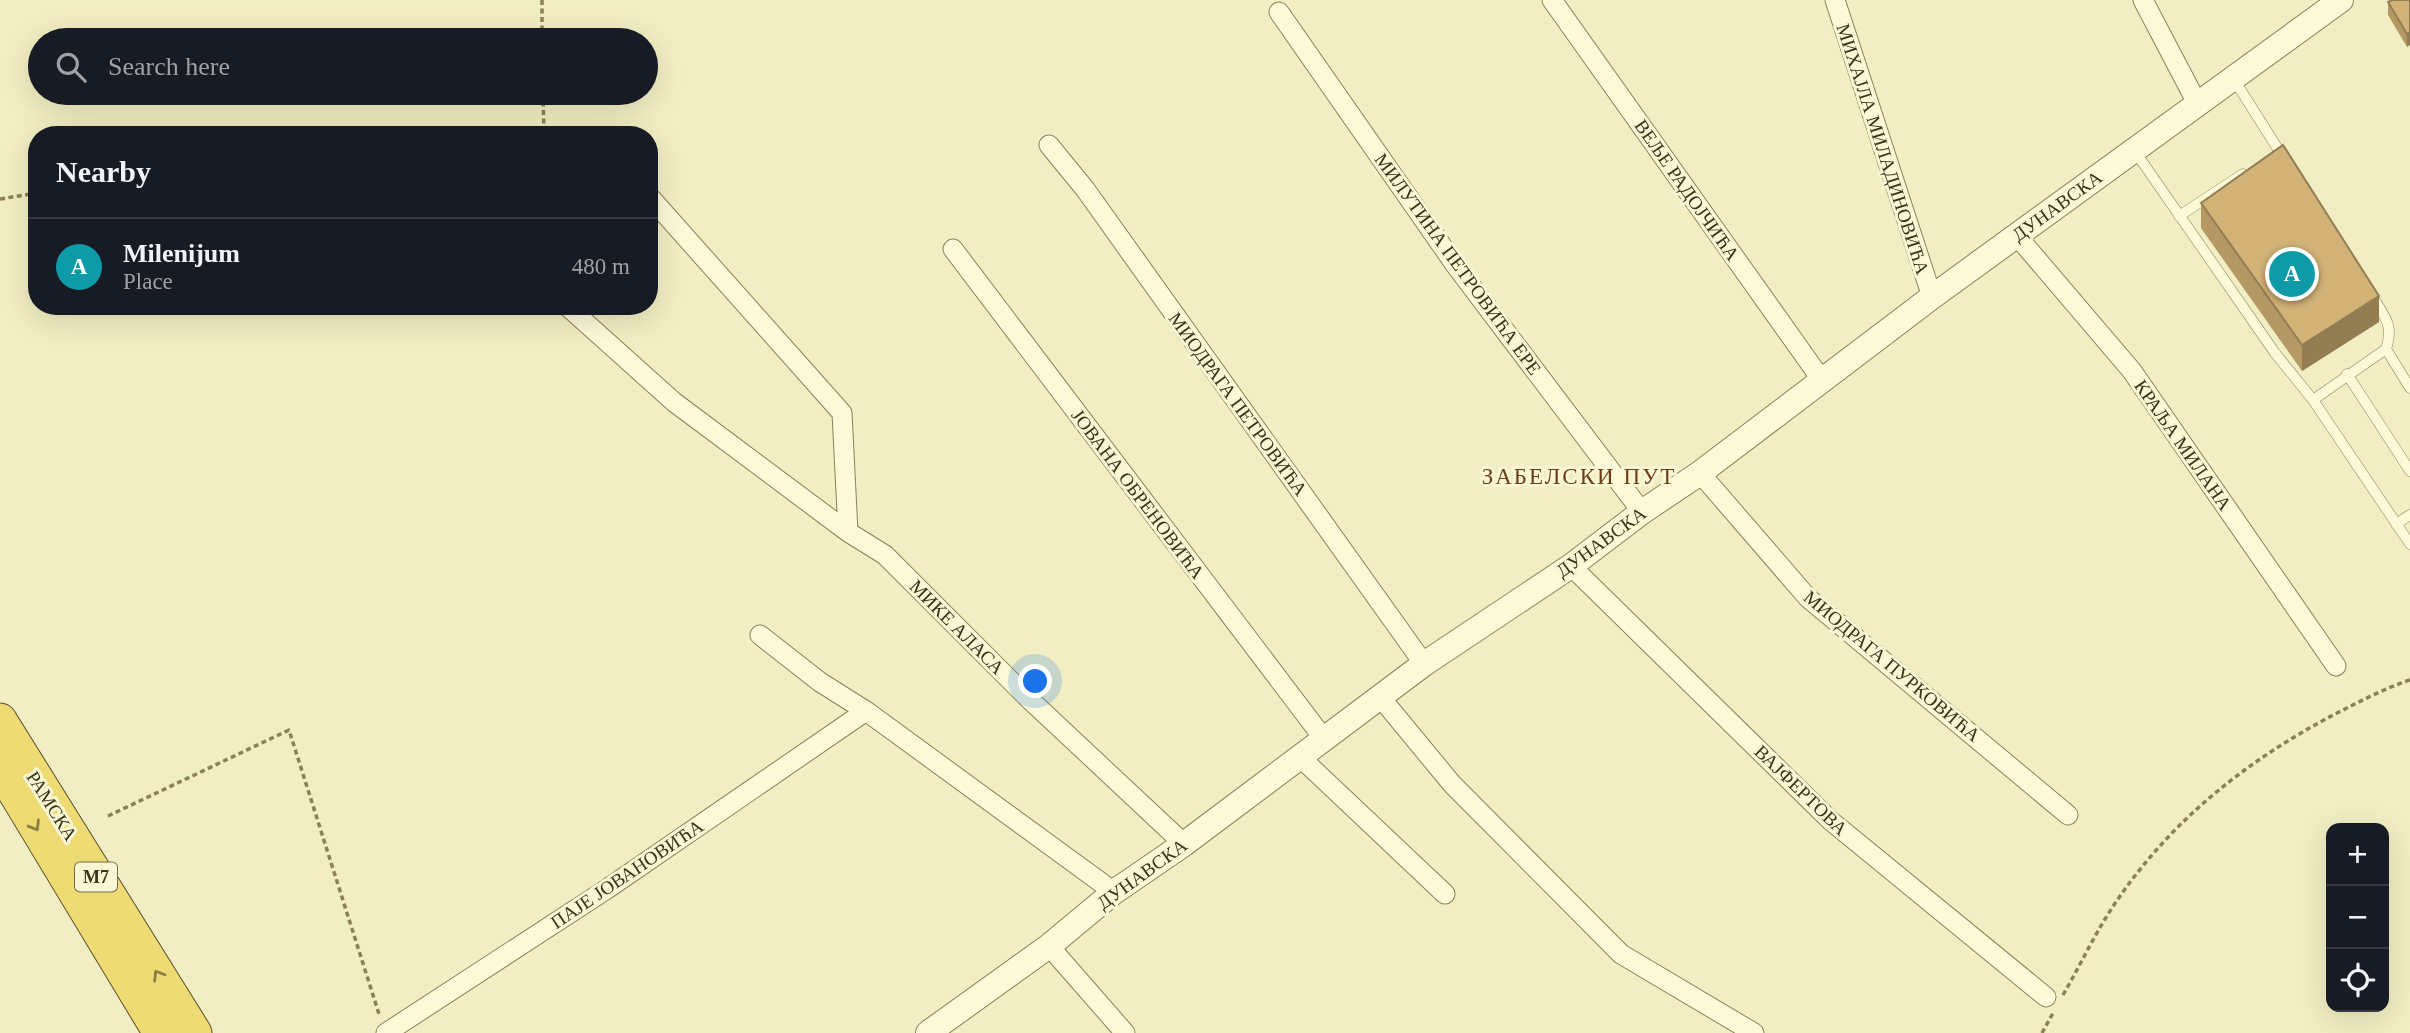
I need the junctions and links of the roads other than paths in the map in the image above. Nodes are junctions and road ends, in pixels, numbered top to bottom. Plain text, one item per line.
1 (1552, 0) edge
2 (1835, 0) edge
3 (2143, 0) edge
4 (2341, 0) edge
5 (1279, 12) dead end
6 (2233, 77) junction
7 (2197, 103) junction
8 (1049, 145) dead end
9 (2134, 150) junction
10 (2278, 150) junction
11 (2267, 158) edge
12 (2256, 165) edge
13 (2293, 173) edge
14 (658, 206) edge
15 (2179, 216) junction
16 (2017, 236) junction
17 (953, 249) dead end
18 (2365, 285) edge
19 (1932, 297) junction
20 (577, 315) edge
21 (2386, 349) junction
22 (2347, 374) junction
23 (1821, 379) junction
24 (2410, 388) edge
25 (2313, 400) junction
26 (2410, 471) edge
27 (1700, 473) junction
28 (1642, 512) junction
29 (2410, 514) edge
30 (2396, 524) junction
31 (848, 532) junction
32 (2410, 544) edge
33 (1572, 566) junction
34 (760, 635) dead end
35 (1424, 664) junction
36 (2336, 666) dead end
37 (1381, 698) junction
38 (866, 711) junction
39 (0, 720) edge
40 (1324, 739) junction
41 (1300, 757) junction
42 (0, 768) edge
43 (2068, 815) dead end
44 (1184, 844) junction
45 (1114, 892) junction
46 (1445, 894) dead end
47 (1049, 946) junction
48 (2054, 1001) road end
49 (384, 1027) edge
50 (160, 1033) edge
51 (194, 1033) edge
52 (928, 1033) edge
53 (1125, 1033) edge
54 (1754, 1033) edge

1 - 23 street, ВЕЉЕ РАДОЈЧИЋА
2 - 19 street, МИХАЈЛА МИЛАДИНОВИЋА
3 - 7 street
4 - 6 street, ДУНАВСКА
5 - 28 street, МИЛУТИНА ПЕТРОВИЋА ЕРЕ
6 - 7 street, ДУНАВСКА
6 - 10 lane
7 - 9 street, ДУНАВСКА
8 - 35 street, МИОДРАГА ПЕТРОВИЋА
9 - 15 lane
9 - 16 street, ДУНАВСКА
10 - 11 lane
10 - 13 lane
12 - 15 lane
14 - 31 street
15 - 25 lane
16 - 19 street, ДУНАВСКА
16 - 36 street, КРАЉА МИЛАНА
17 - 40 street, ЈОВАНА ОБРЕНОВИЋА
18 - 21 lane
19 - 23 street, ДУНАВСКА
20 - 31 street, МИКЕ АЛАСА
21 - 22 lane
21 - 24 lane
22 - 25 lane
22 - 26 lane
23 - 27 street, ДУНАВСКА
25 - 30 lane
27 - 28 street, ДУНАВСКА
27 - 43 street, МИОДРАГА ПУРКОВИЋА
28 - 33 street, ДУНАВСКА
29 - 30 lane
30 - 32 lane
31 - 44 street, МИКЕ АЛАСА
33 - 35 street, ДУНАВСКА
33 - 48 street, ВАЈФЕРТОВА
34 - 38 street
35 - 37 street, ДУНАВСКА
37 - 40 street, ДУНАВСКА
37 - 54 street
38 - 45 street
38 - 49 street, ПАЈЕ ЈОВАНОВИЋА
51 -> 39 highway, РАМСКА / M7
40 - 41 street, ДУНАВСКА
41 - 44 street, ДУНАВСКА
41 - 46 street
42 -> 50 highway, РАМСКА / M7
44 - 45 street, ДУНАВСКА
45 - 47 street, ДУНАВСКА
47 - 52 street, ДУНАВСКА
47 - 53 street

